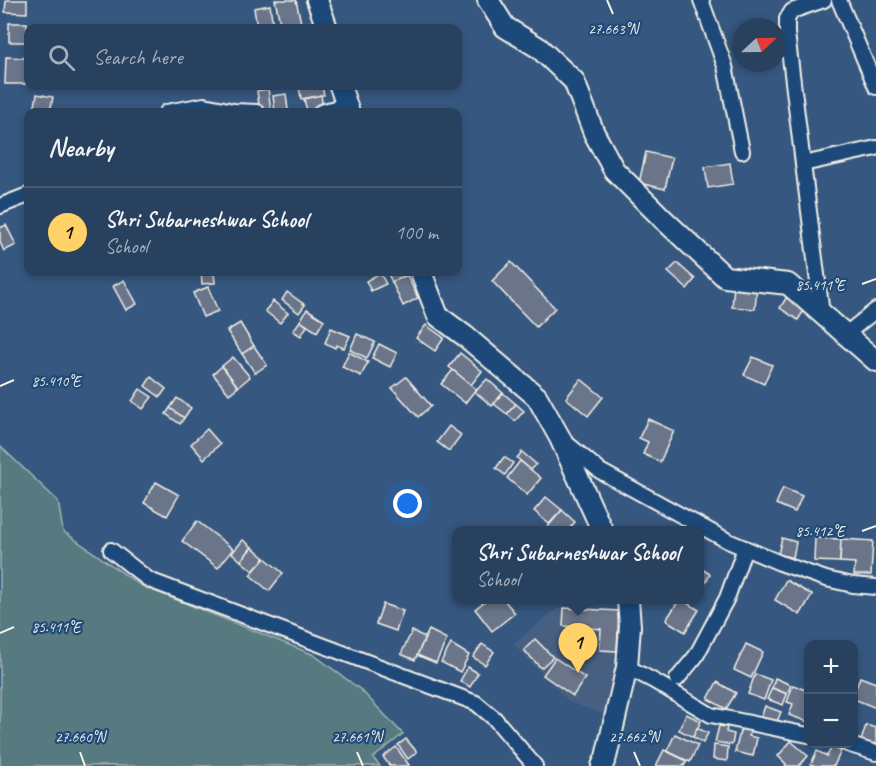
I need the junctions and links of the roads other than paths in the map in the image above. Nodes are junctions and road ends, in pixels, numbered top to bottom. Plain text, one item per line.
1 (317, 0) edge
2 (488, 0) edge
3 (701, 0) edge
4 (824, 0) edge
5 (839, 0) edge
6 (326, 24) edge
7 (876, 87) edge
8 (341, 90) edge
9 (188, 108) edge
10 (219, 108) edge
11 (348, 108) edge
12 (876, 148) edge
13 (742, 151) dead end
14 (803, 164) junction
15 (24, 197) edge
16 (0, 206) edge
17 (423, 276) edge
18 (876, 310) edge
19 (822, 314) junction
20 (846, 334) junction
21 (876, 361) edge
22 (560, 438) junction
23 (600, 526) edge
24 (701, 526) edge
25 (704, 528) edge
26 (745, 548) junction
27 (111, 550) dead end
28 (876, 587) edge
29 (628, 604) edge
30 (627, 667) junction
31 (677, 679) dead end
32 (804, 734) edge
33 (858, 747) edge
34 (876, 753) edge
35 (535, 766) edge
36 (602, 766) edge

1 - 6 street
2 - 19 street
3 - 13 street
4 - 14 street
5 - 7 street
8 - 11 street
9 - 10 street
12 - 14 street
14 - 19 street
15 - 16 street
17 - 22 street
18 - 20 street
19 - 20 street
20 - 21 street
22 - 23 street
22 - 24 street
25 - 26 street
26 - 28 street
26 - 31 street
27 - 35 street
29 - 30 street
30 - 32 street
30 - 36 street
33 - 34 street

